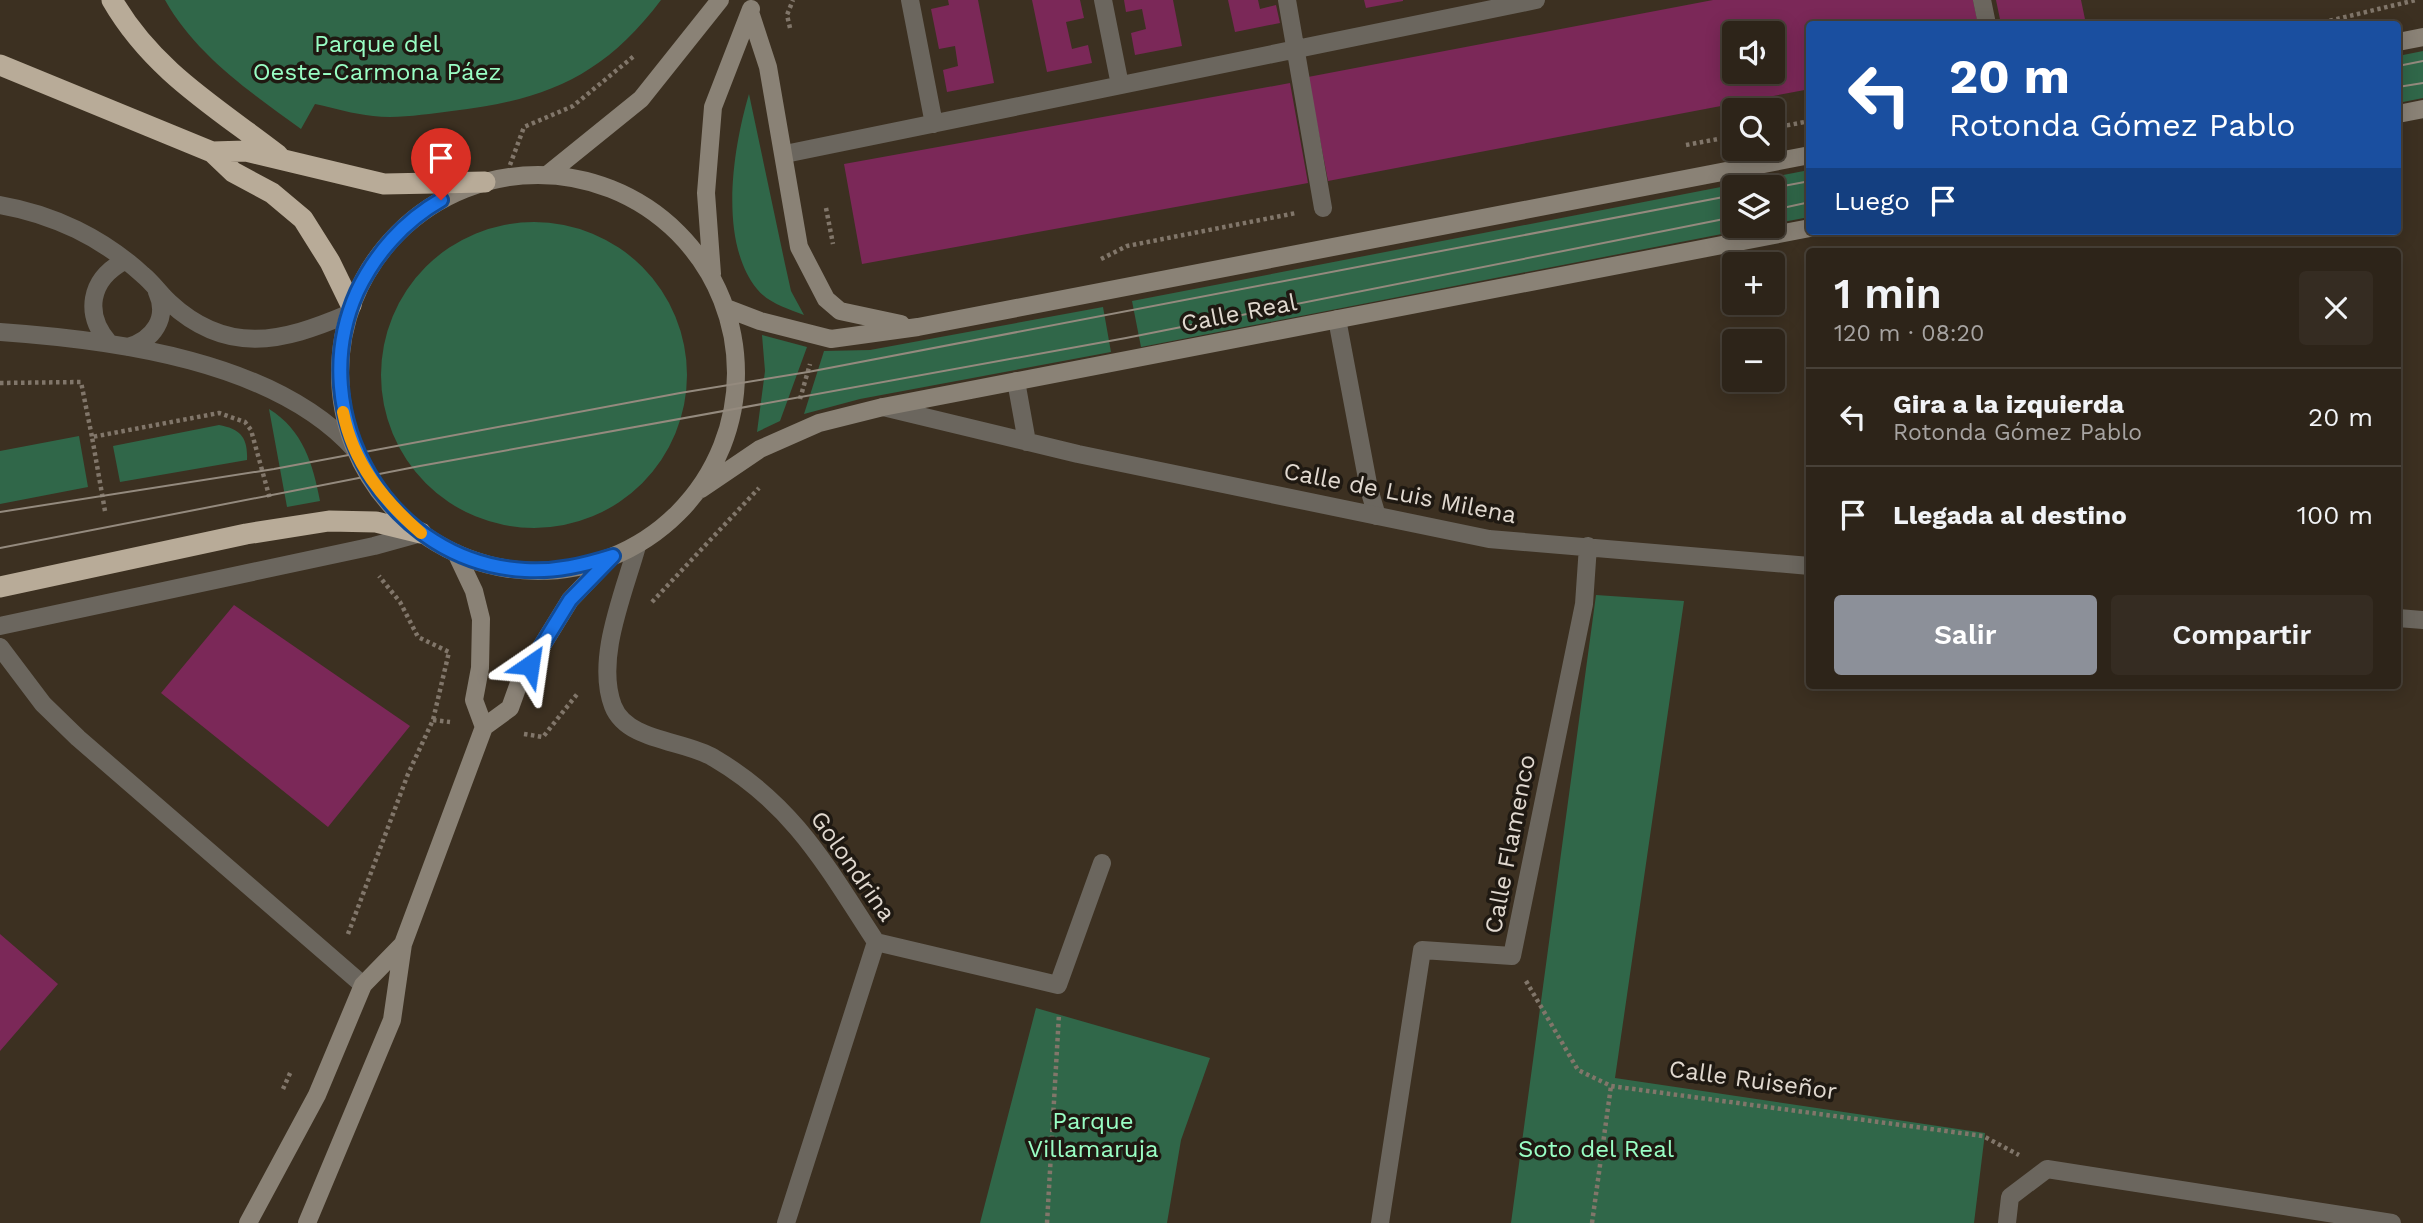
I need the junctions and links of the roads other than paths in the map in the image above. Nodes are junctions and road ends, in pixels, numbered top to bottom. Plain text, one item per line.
1 (112, 0) edge
2 (720, 0) edge
3 (910, 0) edge
4 (1104, 0) edge
5 (1287, 0) edge
6 (1536, 0) edge
7 (1982, 0) edge
8 (754, 4) edge
9 (1986, 21) edge
10 (2423, 37) edge
11 (2401, 41) edge
12 (1296, 49) junction
13 (0, 65) edge
14 (1121, 85) junction
15 (2423, 109) edge
16 (2401, 113) edge
17 (934, 124) junction
18 (212, 152) junction
19 (785, 154) junction
20 (1806, 156) edge
21 (285, 160) junction
22 (547, 175) junction
23 (495, 180) junction
24 (0, 205) edge
25 (1323, 208) road end
26 (1806, 229) edge
27 (124, 261) junction
28 (712, 278) junction
29 (156, 288) junction
30 (726, 308) junction
31 (350, 310) junction
32 (1337, 319) junction
33 (918, 327) junction
34 (0, 332) edge
35 (109, 344) junction
36 (128, 347) junction
37 (1016, 382) junction
38 (883, 407) junction
39 (1027, 442) junction
40 (355, 450) junction
41 (695, 493) junction
42 (1377, 516) junction
43 (421, 533) junction
44 (637, 546) junction
45 (1588, 546) junction
46 (456, 553) junction
47 (613, 556) junction
48 (1806, 566) edge
49 (0, 587) edge
50 (2401, 618) edge
51 (2423, 620) edge
52 (0, 626) edge
53 (0, 647) edge
54 (484, 727) junction
55 (1102, 863) dead end
56 (876, 942) junction
57 (403, 944) junction
58 (363, 985) junction
59 (309, 1221) edge
60 (248, 1223) edge
61 (786, 1223) edge
62 (1380, 1223) edge
63 (2007, 1223) edge
64 (2392, 1223) edge

1 - 21 highway
2 - 22 street
3 - 17 street
4 - 14 street
5 - 12 street
6 - 12 street
7 - 9 street
8 - 19 street
8 - 28 street
10 - 11 street
12 - 14 street
12 - 25 street
13 - 18 highway
14 - 17 street
15 - 16 street
17 - 19 street
18 - 21 highway
18 - 31 highway
19 - 33 street
20 - 33 street, Calle Real
21 - 23 highway
22 - 23 street
22 - 28 street
23 - 31 street
24 - 27 street
26 - 32 street, Calle Real
27 - 29 street
27 - 35 street
28 - 30 street
29 - 31 street
29 - 36 street
30 - 33 street, Calle Real
30 - 41 street
31 - 40 street
32 - 37 street, Calle Real
32 - 42 street
34 - 35 street
35 - 36 street
36 - 40 street
37 - 38 street, Calle Real
37 - 39 street
38 - 39 street, Calle de Luis Milena
38 - 41 street, Calle Real
39 - 42 street, Calle de Luis Milena
40 - 43 street
41 - 44 street
42 - 45 street, Calle de Luis Milena
43 - 46 street
43 - 49 highway
43 - 52 street
44 - 47 street
44 - 56 street, Golondrina
45 - 48 street, Calle de Luis Milena
45 - 62 street, Calle Flamenco
46 - 47 street
46 - 54 street
47 - 54 street
50 - 51 street
53 - 58 street
54 - 57 street
55 - 56 street
56 - 61 street, Golondrina
57 - 58 street
57 - 59 street
58 - 60 street
63 - 64 street

